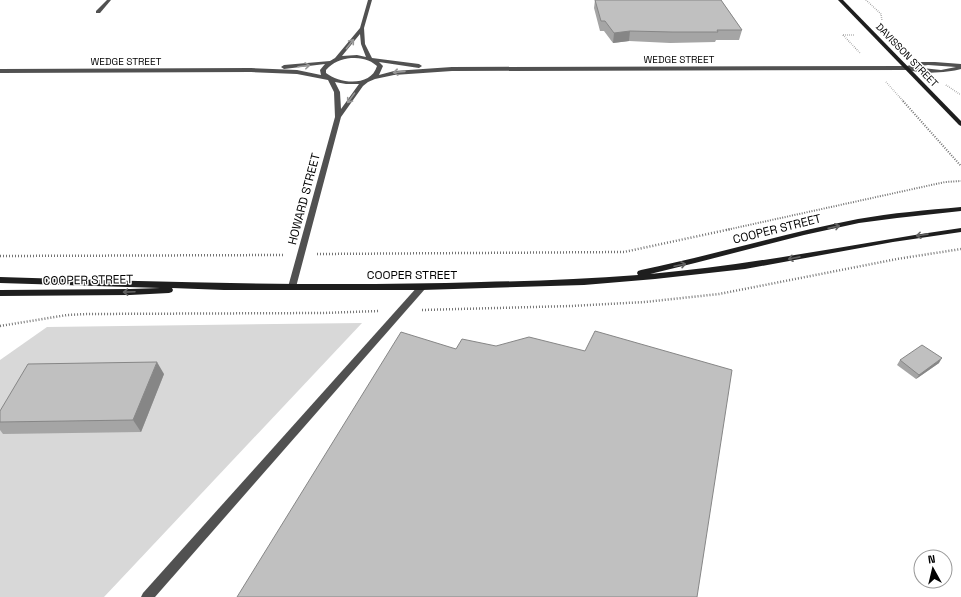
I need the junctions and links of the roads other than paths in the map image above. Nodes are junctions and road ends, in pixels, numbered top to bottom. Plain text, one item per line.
1 (109, 0) edge
2 (370, 0) edge
3 (840, 0) edge
4 (98, 12) dead end
5 (362, 28) junction
6 (371, 59) junction
7 (335, 61) junction
8 (961, 67) edge
9 (906, 68) junction
10 (452, 69) junction
11 (251, 70) junction
12 (0, 71) edge
13 (328, 79) junction
14 (370, 79) junction
15 (338, 117) junction
16 (961, 124) edge
17 (961, 209) edge
18 (961, 230) edge
19 (0, 280) edge
20 (601, 281) junction
21 (224, 287) junction
22 (292, 287) junction
23 (422, 287) junction
24 (0, 294) edge
25 (147, 597) edge

1 - 4 street
2 - 5 street
3 - 9 main road, DAVISSON STREET
5 - 6 street
7 -> 5 street
6 - 7 street, WEDGE STREET
6 - 10 street, WEDGE STREET
6 - 14 street
11 -> 7 street, WEDGE STREET
7 - 13 street
8 - 9 street, WEDGE STREET
9 - 10 street, WEDGE STREET
9 - 16 main road, DAVISSON STREET
10 -> 14 street, WEDGE STREET
11 - 12 street, WEDGE STREET
11 - 13 street, WEDGE STREET
13 - 14 street, WEDGE STREET
13 - 15 street, HOWARD STREET
14 -> 15 street, HOWARD STREET
15 - 22 street, HOWARD STREET
20 -> 17 main road, COOPER STREET
18 -> 20 main road, COOPER STREET
19 - 21 main road, COOPER STREET
20 - 23 main road, COOPER STREET
21 - 22 main road, COOPER STREET
21 -> 24 main road, COOPER STREET
22 - 23 main road, COOPER STREET
23 - 25 street

